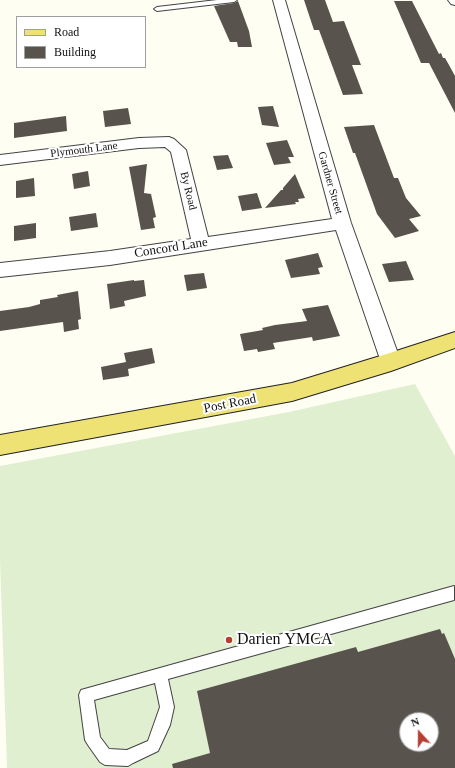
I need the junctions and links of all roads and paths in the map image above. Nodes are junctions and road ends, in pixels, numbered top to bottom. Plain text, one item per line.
1 (234, 0) edge
2 (279, 0) edge
3 (157, 8) dead end
4 (169, 142) joint
5 (0, 160) edge
6 (342, 223) junction
7 (201, 243) junction
8 (0, 270) edge
9 (455, 340) edge
10 (391, 362) junction
11 (0, 445) edge
12 (454, 593) dead end
13 (160, 674) junction

1 - 3 lane
2 - 6 street, Gardner Street
4 - 5 street, Plymouth Lane
4 - 7 street, By Road
6 - 7 street, Concord Lane
6 - 10 street, Gardner Street
7 - 8 street, Concord Lane
9 - 10 main road, Post Road
10 - 11 main road, Post Road
12 - 13 lane
13 - 13 lane

